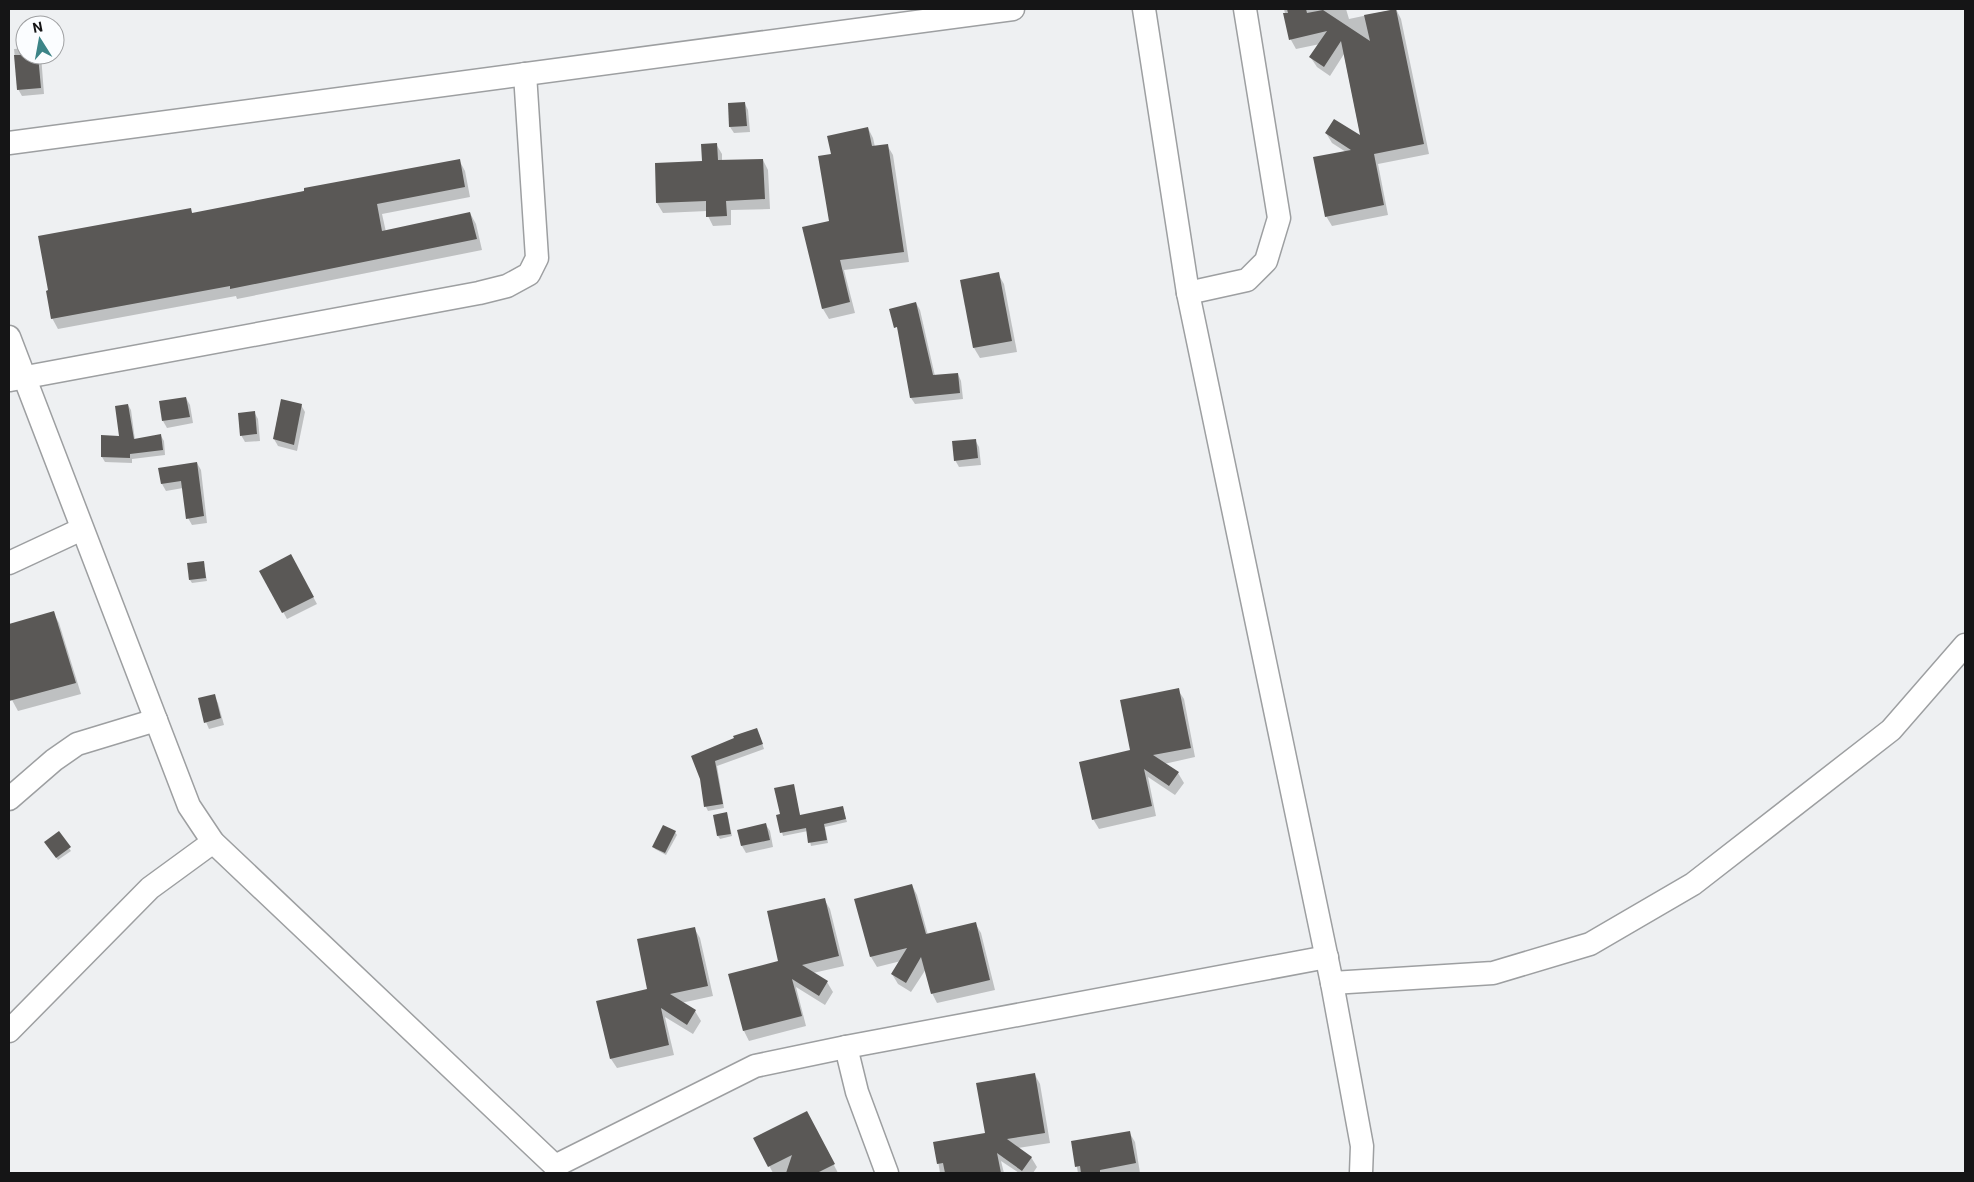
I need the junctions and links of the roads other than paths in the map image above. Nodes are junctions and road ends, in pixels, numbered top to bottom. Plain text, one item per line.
1 (1013, 9) edge
2 (1144, 9) edge
3 (1245, 9) edge
4 (525, 74) junction
5 (9, 143) edge
6 (1188, 292) junction
7 (9, 337) edge
8 (16, 379) edge
9 (82, 528) junction
10 (9, 563) edge
11 (1965, 645) edge
12 (156, 720) junction
13 (9, 799) edge
14 (213, 842) junction
15 (1327, 957) junction
16 (1332, 983) junction
17 (9, 1031) edge
18 (846, 1046) junction
19 (559, 1170) edge
20 (887, 1173) edge
21 (1361, 1173) edge

1 - 4 street
2 - 6 street
3 - 6 street
4 - 5 street
4 - 8 street
6 - 15 street
7 - 8 street
8 - 9 street
9 - 10 street
9 - 12 street
11 - 16 street
12 - 13 street
12 - 14 street
14 - 17 street
14 - 19 street
15 - 16 street
15 - 18 street
16 - 21 street
18 - 19 street
18 - 20 street

